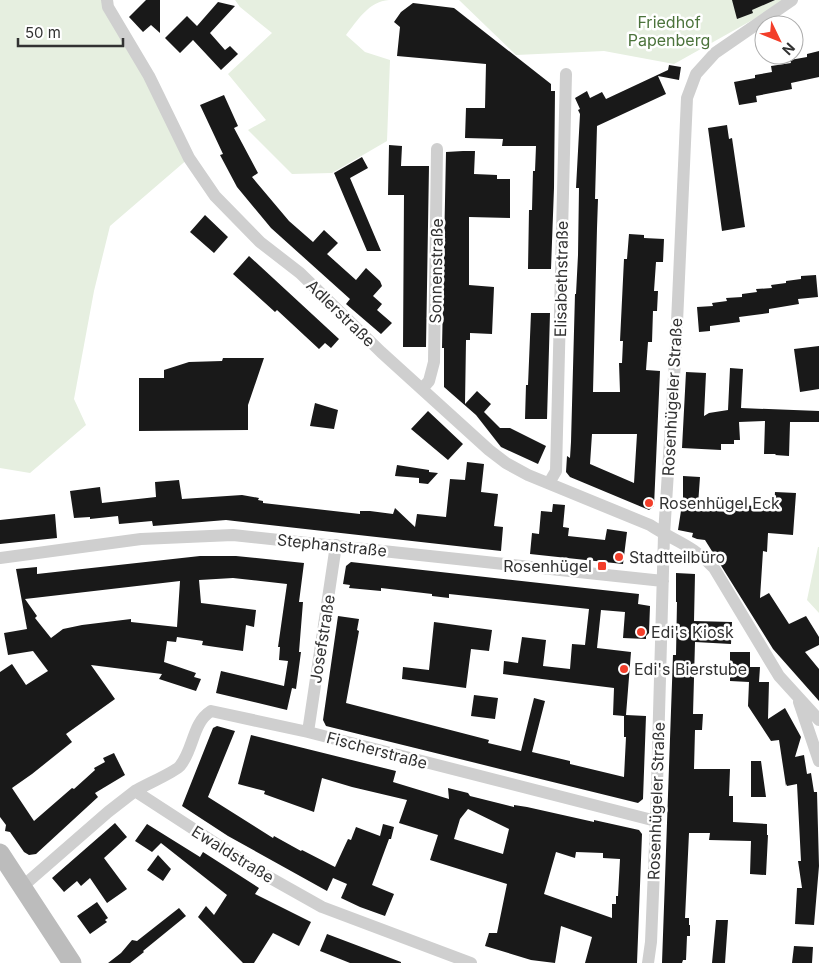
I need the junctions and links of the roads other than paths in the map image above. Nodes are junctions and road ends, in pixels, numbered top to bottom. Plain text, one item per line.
1 (107, 0) edge
2 (792, 0) edge
3 (566, 74) dead end
4 (437, 149) dead end
5 (422, 389) junction
6 (549, 483) junction
7 (664, 535) junction
8 (336, 545) junction
9 (0, 558) edge
10 (663, 582) junction
11 (797, 697) junction
12 (819, 720) edge
13 (308, 732) junction
14 (819, 761) edge
15 (135, 792) junction
16 (656, 821) junction
17 (0, 853) edge
18 (23, 886) junction
19 (72, 963) edge
20 (469, 963) edge
21 (648, 963) edge

1 - 5 street, Adlerstraße
2 - 7 street, Rosenhügeler Straße
3 - 6 street, Elisabethstraße
4 - 5 street, Sonnenstraße
5 - 6 street, Adlerstraße
6 - 7 street, Adlerstraße
7 - 10 street, Rosenhügeler Straße
7 - 11 street, Adlerstraße
8 - 9 street, Stephanstraße
8 - 10 street, Stephanstraße
8 - 13 street, Josefstraße
10 - 16 street, Rosenhügeler Straße
11 - 12 street, Adlerstraße
11 - 14 street
13 - 15 street, Fischerstraße
13 - 16 street, Fischerstraße
15 - 18 street
15 - 20 street, Ewaldstraße
16 - 21 street, Rosenhügeler Straße
17 - 18 main road
18 - 19 main road

